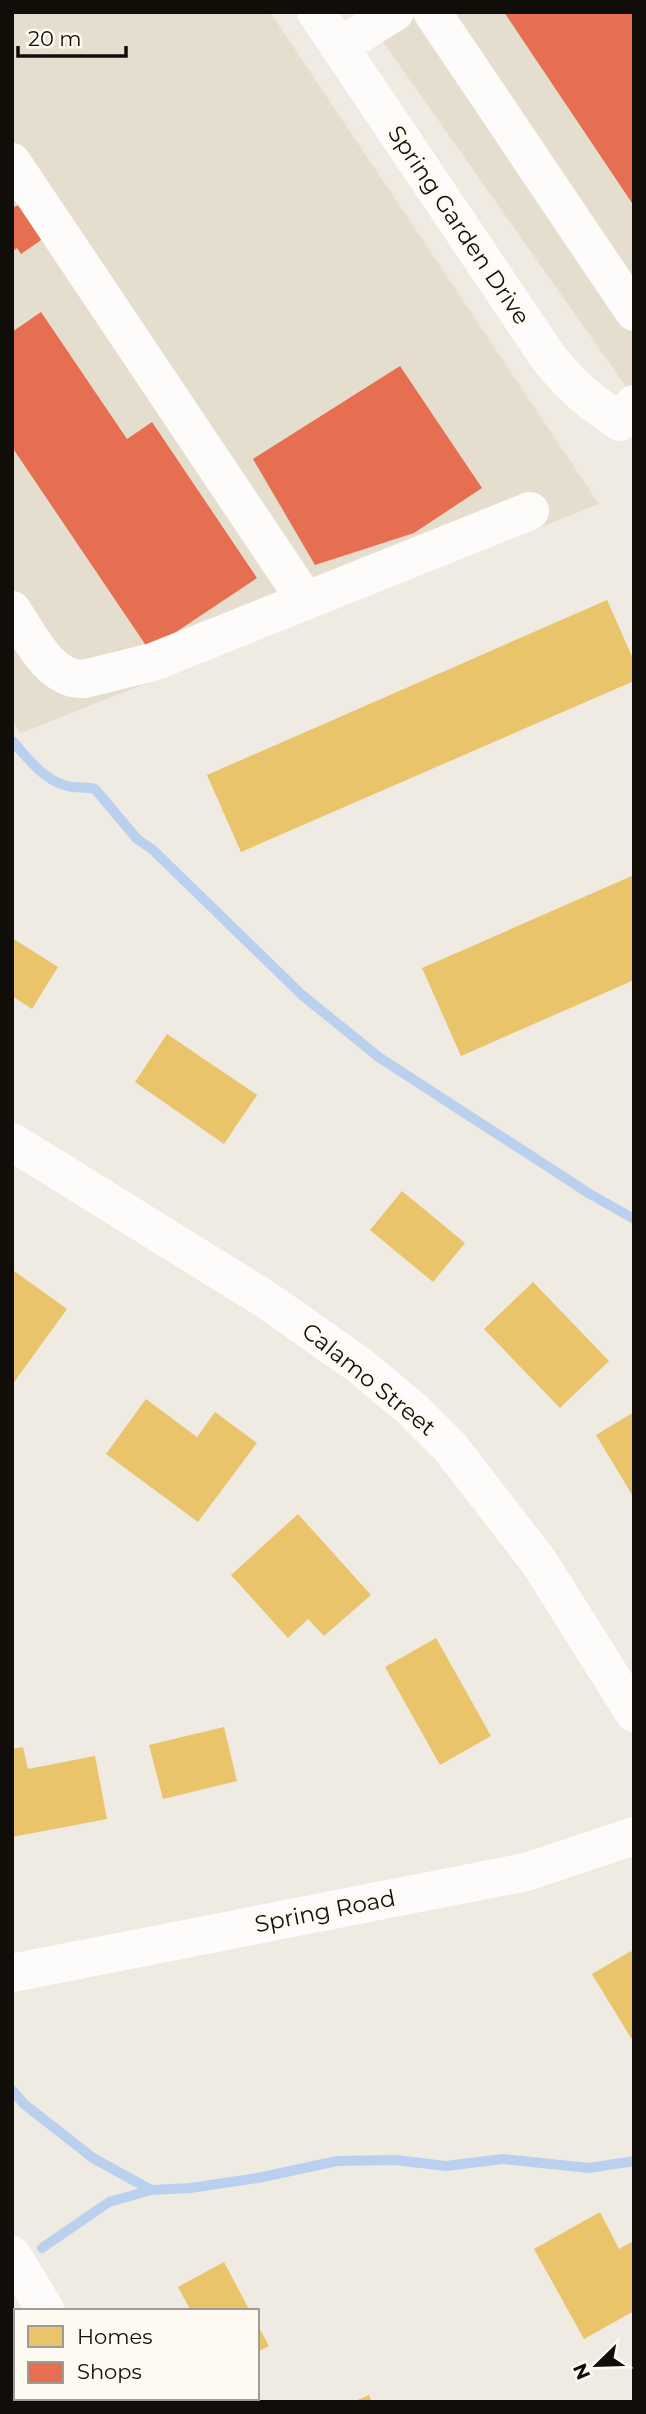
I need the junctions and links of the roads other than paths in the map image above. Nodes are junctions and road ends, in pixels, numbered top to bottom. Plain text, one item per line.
1 (316, 12) edge
2 (395, 12) edge
3 (432, 12) edge
4 (339, 47) junction
5 (12, 162) edge
6 (634, 312) edge
7 (627, 413) edge
8 (530, 511) dead end
9 (306, 601) junction
10 (12, 610) edge
11 (12, 1142) edge
12 (634, 1713) edge
13 (634, 1836) edge
14 (12, 1973) edge
15 (12, 2255) edge
16 (45, 2309) edge

1 - 4 street, Spring Garden Drive
2 - 4 street
3 - 6 street
4 - 7 street, Spring Garden Drive
5 - 9 street
8 - 9 street
9 - 10 street
11 - 12 street, Calamo Street
13 - 14 street, Spring Road
15 - 16 street

